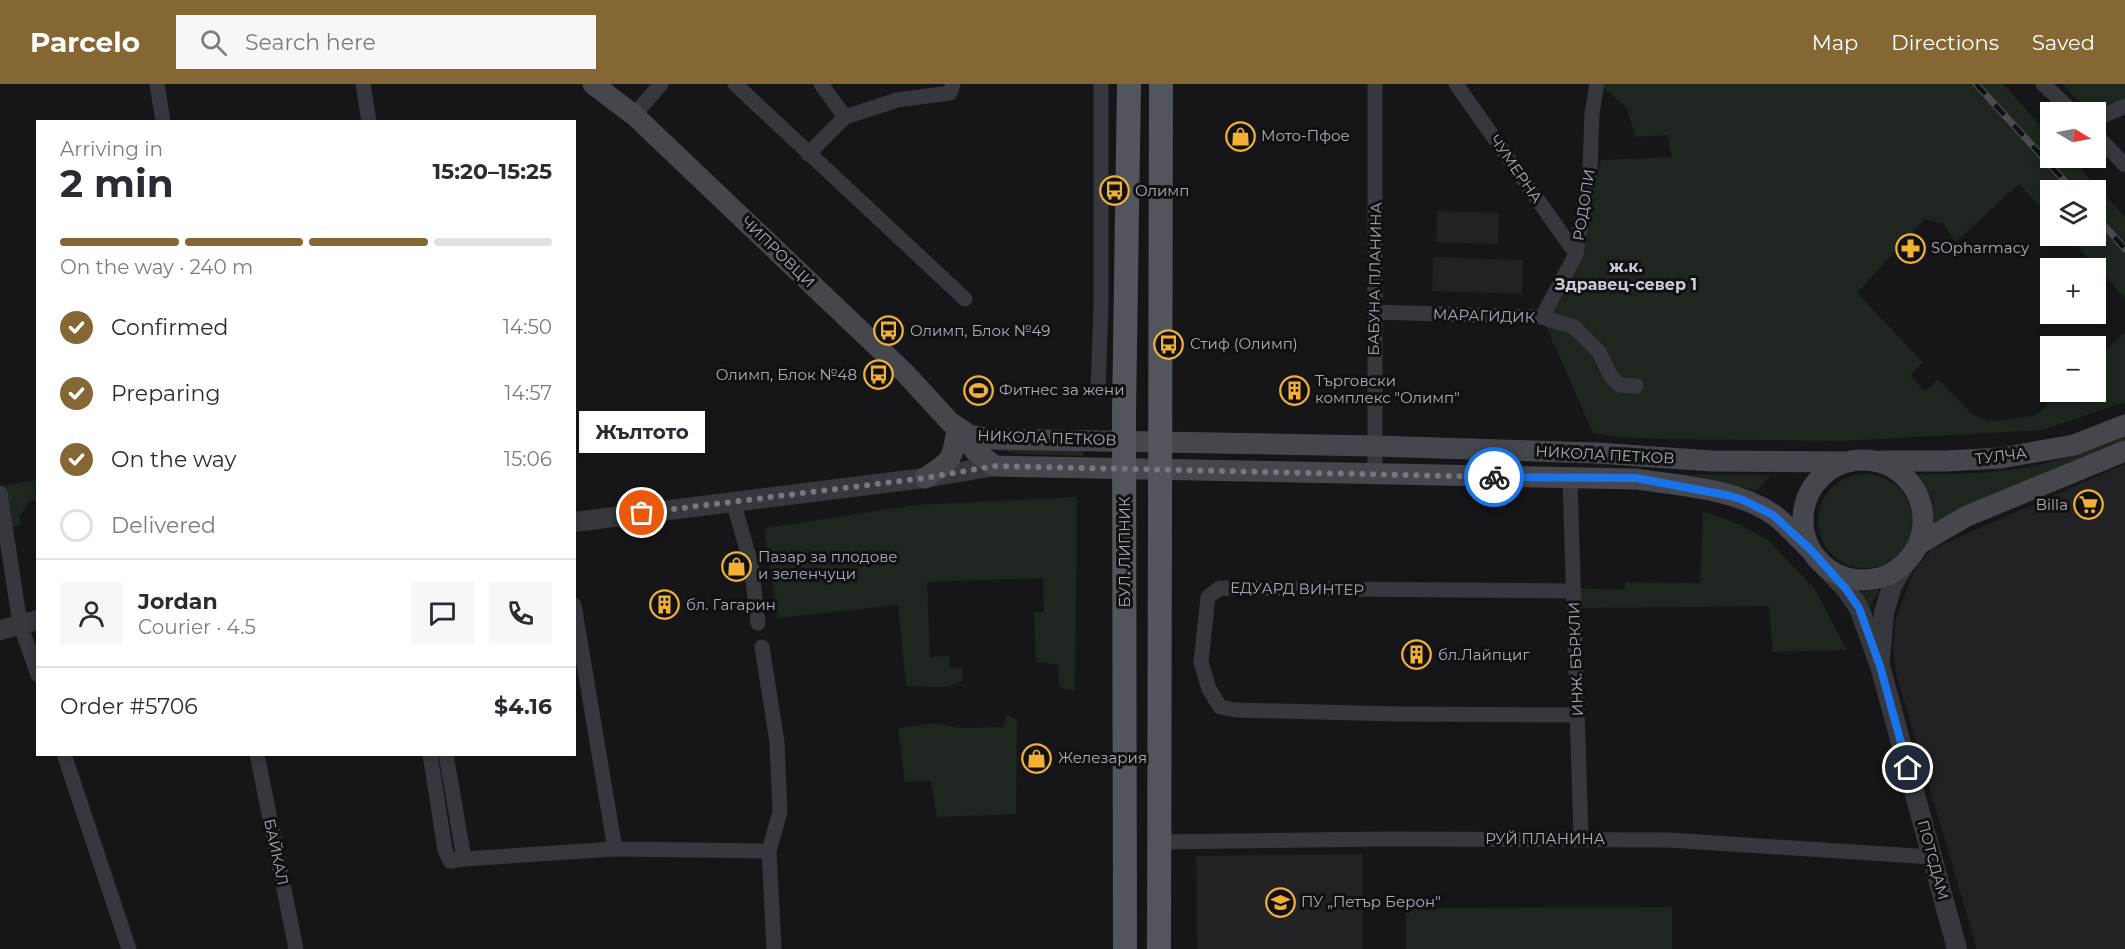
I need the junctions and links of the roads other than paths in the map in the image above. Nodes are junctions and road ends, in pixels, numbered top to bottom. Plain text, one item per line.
1 (157, 84) edge
2 (363, 84) edge
3 (593, 84) edge
4 (661, 84) edge
5 (735, 84) edge
6 (821, 84) edge
7 (953, 84) edge
8 (1101, 84) edge
9 (1129, 84) edge
10 (1161, 84) edge
11 (1375, 84) edge
12 (1456, 84) edge
13 (1597, 84) edge
14 (2043, 84) edge
15 (2062, 102) edge
16 (2125, 106) edge
17 (634, 115) junction
18 (2106, 115) edge
19 (845, 117) junction
20 (163, 120) edge
21 (369, 120) edge
22 (2106, 145) edge
23 (808, 154) junction
24 (2125, 165) edge
25 (1576, 254) junction
26 (965, 298) dead end
27 (1374, 312) junction
28 (1542, 317) junction
29 (1636, 386) dead end
30 (1098, 391) dead end
31 (2125, 425) edge
32 (957, 428) junction
33 (1124, 441) junction
34 (1160, 442) junction
35 (1375, 446) junction
36 (2125, 451) edge
37 (1873, 461) junction
38 (1848, 462) junction
39 (995, 466) junction
40 (1125, 469) junction
41 (1161, 469) junction
42 (1375, 474) junction
43 (925, 478) junction
44 (1570, 479) junction
45 (0, 493) edge
46 (733, 501) junction
47 (576, 522) edge
48 (1919, 544) junction
49 (1811, 550) junction
50 (1905, 564) junction
51 (1826, 568) junction
52 (1573, 591) junction
53 (576, 617) edge
54 (29, 622) edge
55 (758, 623) dead end
56 (0, 630) edge
57 (762, 647) dead end
58 (36, 663) edge
59 (1880, 666) junction
60 (1577, 715) junction
61 (65, 756) edge
62 (256, 756) edge
63 (430, 756) edge
64 (447, 756) edge
65 (1581, 839) junction
66 (1159, 842) junction
67 (615, 849) junction
68 (769, 851) junction
69 (1932, 857) junction
70 (464, 859) junction
71 (129, 949) edge
72 (296, 949) edge
73 (774, 949) edge
74 (1125, 949) edge
75 (1160, 949) edge
76 (1957, 949) edge

1 - 20 street
2 - 21 street
3 - 17 main road, ЧИПРОВЦИ
4 - 17 street
5 - 23 street
6 - 19 street
7 - 19 street
8 - 30 street
9 - 33 main road, БУЛ. ЛИПНИК
10 - 34 main road
11 - 27 street, БАБУНА ПЛАНИНА
12 - 25 street, ЧУМЕРНА
13 - 25 street, РОДОПИ
14 - 15 street
16 - 18 street
17 - 32 main road, ЧИПРОВЦИ
19 - 23 street
22 - 24 street
23 - 26 street
25 - 28 street, РОДОПИ
27 - 28 street, МАРАГИДИК
27 - 35 street, БАБУНА ПЛАНИНА
28 - 29 street, МАРАГИДИК
31 - 37 main road, ТУЛЧА
32 - 33 main road, НИКОЛА ПЕТКОВ
32 - 39 main road, НИКОЛА ПЕТКОВ
32 - 43 main road
33 - 34 main road, НИКОЛА ПЕТКОВ
33 - 40 main road, БУЛ. ЛИПНИК
34 - 35 main road, НИКОЛА ПЕТКОВ
34 - 41 main road
35 - 38 main road, НИКОЛА ПЕТКОВ
35 - 42 street, БАБУНА ПЛАНИНА
36 - 48 main road
37 - 38 main road
37 - 48 main road
38 - 49 main road
39 - 40 main road, НИКОЛА ПЕТКОВ
39 - 43 street
40 - 41 main road, НИКОЛА ПЕТКОВ
40 - 74 main road, БУЛ. ЛИПНИК
41 - 42 main road, НИКОЛА ПЕТКОВ
41 - 66 main road
42 - 44 main road, НИКОЛА ПЕТКОВ
43 - 46 street
44 - 49 main road, НИКОЛА ПЕТКОВ
44 - 52 street, ИНЖ. БЪРКЛИ
45 - 54 street
46 - 47 street
46 - 55 street
48 - 50 main road
49 - 51 main road
50 - 51 main road
50 - 59 street, ПОТСДАМ
51 - 59 street, ПОТСДАМ
52 - 60 street, ИНЖ. БЪРКЛИ
52 - 60 street, ЕДУАРД ВИНТЕР
53 - 67 street
54 - 56 street
54 - 58 street
57 - 68 street
59 - 69 street, ПОТСДАМ
60 - 65 street, ИНЖ. БЪРКЛИ
61 - 71 street
62 - 72 street, БАЙКАЛ
63 - 70 street
64 - 70 street
65 - 66 street, РУЙ ПЛАНИНА
65 - 69 street, РУЙ ПЛАНИНА
66 - 75 main road
67 - 68 street
67 - 70 street
68 - 73 street
69 - 76 street, ПОТСДАМ

